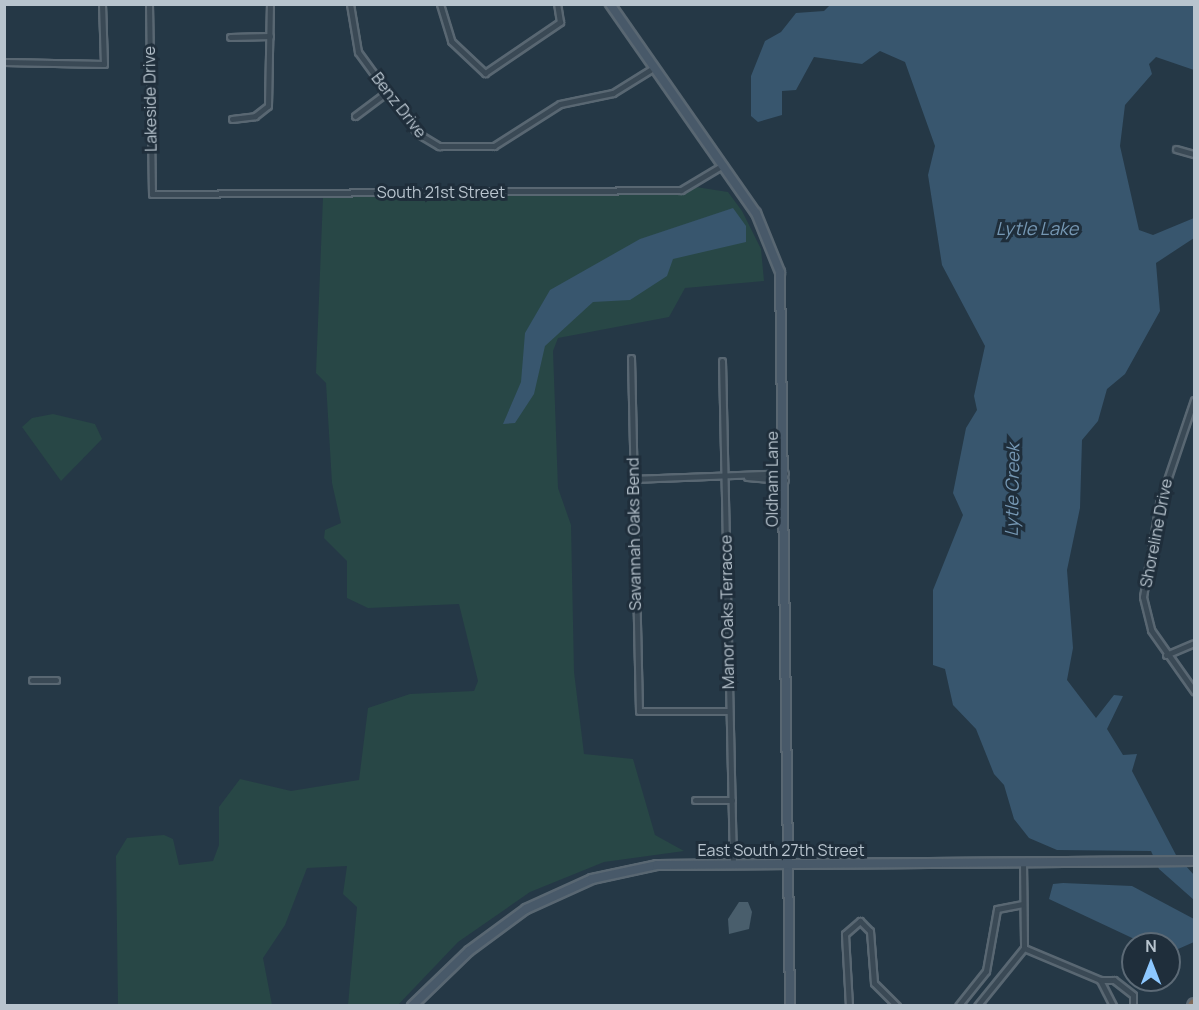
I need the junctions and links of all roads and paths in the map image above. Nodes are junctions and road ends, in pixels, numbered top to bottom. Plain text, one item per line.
1 (102, 4) edge
2 (149, 4) edge
3 (270, 4) edge
4 (350, 4) edge
5 (440, 4) edge
6 (557, 4) edge
7 (610, 4) edge
8 (270, 36) junction
9 (230, 37) dead end
10 (4, 62) edge
11 (655, 67) junction
12 (387, 92) junction
13 (355, 116) dead end
14 (232, 118) dead end
15 (1176, 149) dead end
16 (1194, 154) edge
17 (723, 165) junction
18 (152, 194) joint
19 (631, 358) dead end
20 (722, 361) dead end
21 (1194, 400) edge
22 (785, 476) junction
23 (724, 477) junction
24 (632, 479) junction
25 (1194, 643) edge
26 (1166, 655) junction
27 (32, 680) dead end
28 (56, 680) dead end
29 (1194, 691) edge
30 (729, 711) junction
31 (695, 800) dead end
32 (732, 800) junction
33 (1193, 861) edge
34 (1023, 862) junction
35 (733, 864) junction
36 (788, 864) junction
37 (1022, 904) junction
38 (1024, 948) junction
39 (986, 971) junction
40 (998, 976) junction
41 (1100, 980) junction
42 (412, 1005) edge
43 (790, 1005) edge
44 (849, 1005) edge
45 (897, 1005) edge
46 (960, 1005) edge
47 (977, 1005) edge
48 (1113, 1005) edge
49 (1134, 1005) edge

1 - 10 street
2 - 18 street, Lakeside Drive
3 - 8 street
4 - 12 street, Benz Drive
5 - 6 street
7 - 11 main road, Oldham Lane
8 - 9 street
8 - 14 street
11 - 12 street, Benz Drive
11 - 17 main road, Oldham Lane
12 - 13 street
15 - 16 street
17 - 18 street, South 21st Street
17 - 22 main road, Oldham Lane
19 - 24 street, Savannah Oaks Bend
20 - 23 street, Manor Oaks Terracce
21 - 26 street, Shoreline Drive
22 - 23 street
22 - 36 main road, Oldham Lane
23 - 24 street
23 - 30 street, Manor Oaks Terracce
24 - 30 street, Savannah Oaks Bend
25 - 26 street
26 - 29 street, Shoreline Drive
27 - 28 street
30 - 32 street, Manor Oaks Terracce
31 - 32 street
32 - 35 street, Manor Oaks Terracce
33 - 34 main road, East South 27th Street
34 - 36 main road, East South 27th Street
34 - 37 street
35 - 36 main road, East South 27th Street
35 - 42 main road, East South 27th Street
36 - 43 main road, Oldham Lane
37 - 38 street
37 - 39 street
38 - 40 street
38 - 41 street
39 - 40 street
39 - 46 street
40 - 47 street
41 - 48 street
41 - 49 street
44 - 45 street

